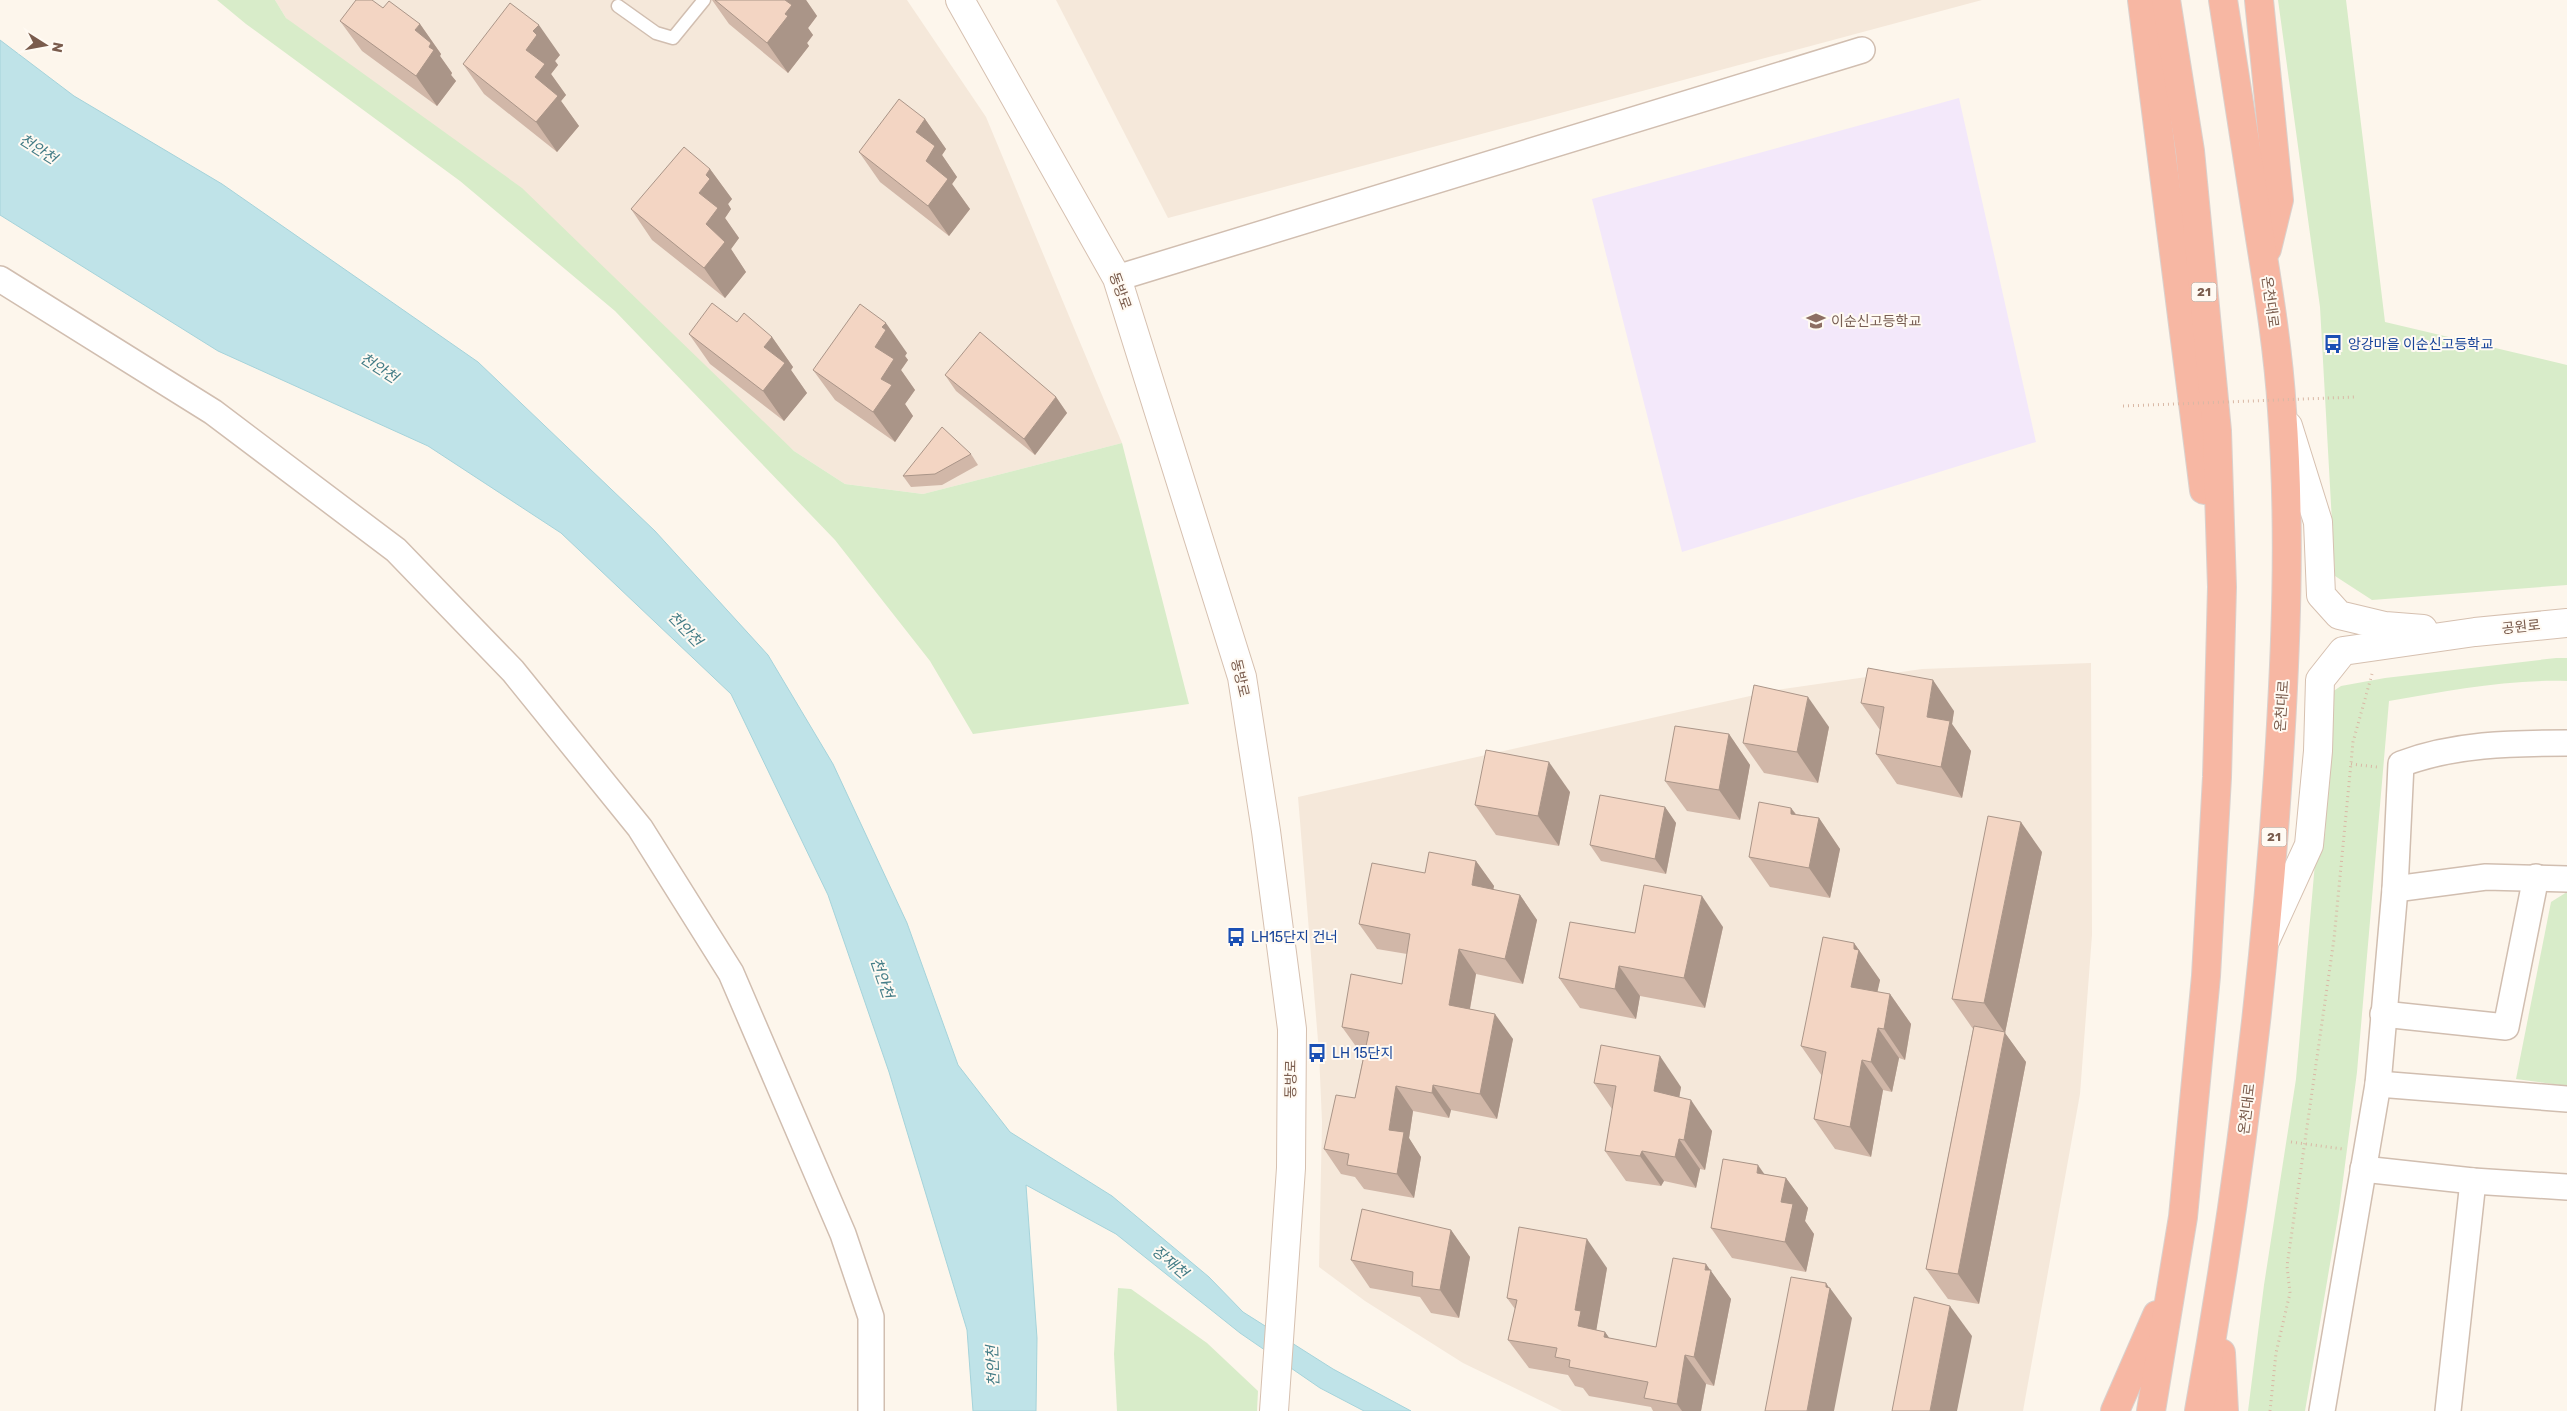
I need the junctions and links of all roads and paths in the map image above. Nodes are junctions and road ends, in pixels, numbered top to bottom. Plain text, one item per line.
1 (960, 0) edge
2 (2142, 0) edge
3 (2166, 0) edge
4 (2223, 0) edge
5 (2260, 0) edge
6 (700, 1) edge
7 (618, 6) dead end
8 (1862, 50) dead end
9 (2264, 260) junction
10 (1117, 278) junction
11 (0, 279) edge
12 (2355, 397) dead end
13 (2123, 406) dead end
14 (2282, 410) junction
15 (2222, 587) junction
16 (2567, 623) edge
17 (2475, 632) junction
18 (2372, 674) dead end
19 (2567, 744) edge
20 (2351, 764) junction
21 (2381, 767) dead end
22 (2536, 877) junction
23 (2567, 880) edge
24 (2395, 889) junction
25 (2265, 942) junction
26 (2383, 1014) junction
27 (2378, 1084) junction
28 (2567, 1099) edge
29 (2291, 1142) dead end
30 (2304, 1145) junction
31 (2343, 1149) dead end
32 (2363, 1169) junction
33 (2473, 1181) junction
34 (2567, 1187) edge
35 (2173, 1276) junction
36 (2219, 1300) junction
37 (871, 1411) edge
38 (1274, 1411) edge
39 (2115, 1411) edge
40 (2151, 1411) edge
41 (2200, 1411) edge
42 (2224, 1411) edge
43 (2270, 1411) edge
44 (2322, 1411) edge
45 (2448, 1411) edge

1 - 10 street, 동방로
2 - 15 highway
3 - 15 highway, 21
4 - 9 highway, 온천대로 / 21
5 - 9 highway
6 - 7 lane
8 - 10 street
9 - 14 highway, 온천대로 / 21
10 - 38 street, 동방로
11 - 37 street
12 - 13 path, bridge
14 - 17 street
14 - 25 highway, 온천대로 / 21
15 - 35 highway, 21
16 - 17 street, 공원로
17 - 25 street
18 - 20 path
19 - 24 street
20 - 21 path
20 - 30 path
22 - 23 street
22 - 24 street
22 - 26 street
24 - 26 street
25 - 36 highway, 온천대로 / 21
26 - 27 street
27 - 28 street
27 - 32 street
29 - 30 path
30 - 31 path
30 - 43 path
32 - 33 street
32 - 44 street
33 - 34 street
33 - 45 street
35 - 39 highway
35 - 40 highway, 21
36 - 41 highway, 온천대로 / 21
36 - 42 highway

